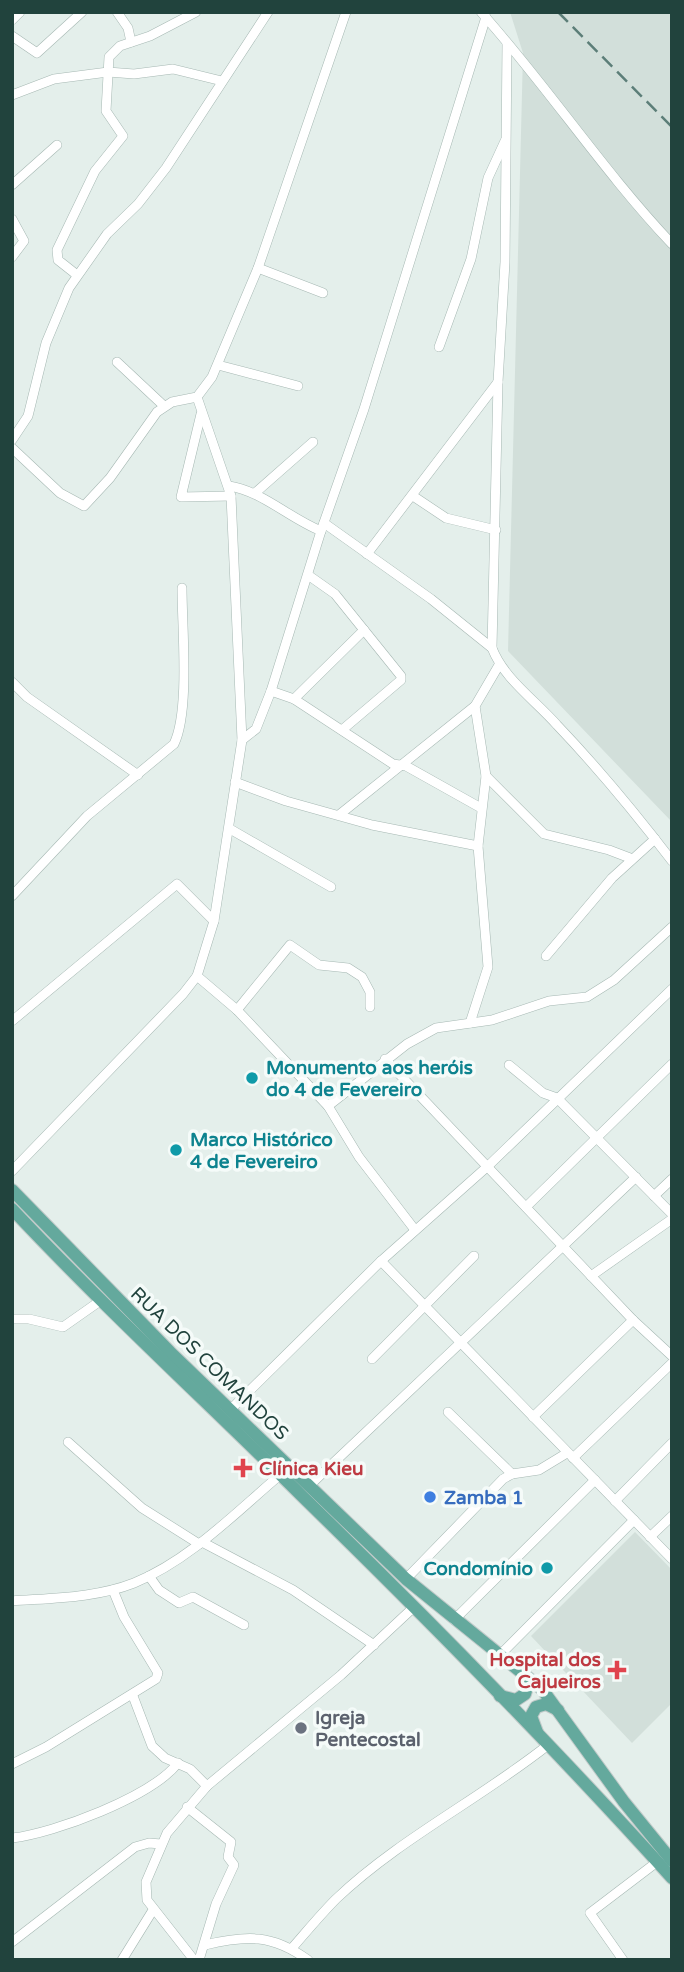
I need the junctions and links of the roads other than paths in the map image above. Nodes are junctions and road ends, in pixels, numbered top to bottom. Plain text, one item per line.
1 (20, 12) edge
2 (117, 12) edge
3 (195, 12) edge
4 (268, 12) edge
5 (346, 12) edge
6 (75, 15) edge
7 (484, 15) edge
8 (12, 20) edge
9 (12, 36) edge
10 (131, 42) junction
11 (508, 44) junction
12 (108, 72) junction
13 (222, 82) junction
14 (12, 95) edge
15 (506, 139) junction
16 (57, 145) dead end
17 (12, 185) edge
18 (12, 219) edge
19 (672, 244) edge
20 (12, 257) edge
21 (258, 268) junction
22 (77, 275) junction
23 (323, 293) dead end
24 (439, 347) dead end
25 (117, 362) dead end
26 (218, 365) junction
27 (498, 382) junction
28 (298, 386) dead end
29 (197, 397) junction
30 (164, 407) junction
31 (201, 414) junction
32 (12, 440) edge
33 (313, 442) dead end
34 (12, 448) edge
35 (230, 491) junction
36 (255, 493) junction
37 (412, 496) junction
38 (323, 527) junction
39 (496, 530) junction
40 (367, 554) junction
41 (308, 575) junction
42 (181, 588) dead end
43 (364, 631) junction
44 (492, 648) junction
45 (499, 665) junction
46 (12, 682) edge
47 (271, 691) junction
48 (294, 699) junction
49 (475, 706) junction
50 (342, 730) junction
51 (242, 740) junction
52 (399, 766) junction
53 (138, 775) junction
54 (486, 776) junction
55 (235, 782) junction
56 (481, 808) junction
57 (340, 815) junction
58 (230, 829) junction
59 (655, 839) junction
60 (478, 846) junction
61 (630, 858) junction
62 (672, 861) edge
63 (331, 887) dead end
64 (12, 896) edge
65 (214, 921) junction
66 (672, 927) edge
67 (546, 956) dead end
68 (197, 976) junction
69 (672, 989) edge
70 (370, 1007) dead end
71 (237, 1010) junction
72 (12, 1021) edge
73 (470, 1023) junction
74 (385, 1059) junction
75 (672, 1064) edge
76 (509, 1065) dead end
77 (557, 1098) junction
78 (328, 1106) junction
79 (596, 1138) junction
80 (488, 1166) junction
81 (12, 1171) edge
82 (636, 1177) junction
83 (672, 1179) edge
84 (12, 1190) edge
85 (654, 1196) junction
86 (526, 1207) junction
87 (12, 1209) edge
88 (672, 1214) edge
89 (672, 1220) edge
90 (415, 1230) junction
91 (564, 1248) junction
92 (474, 1256) dead end
93 (381, 1261) junction
94 (591, 1276) junction
95 (100, 1301) junction
96 (425, 1306) junction
97 (12, 1319) edge
98 (633, 1320) junction
99 (461, 1346) junction
100 (672, 1356) edge
101 (372, 1359) dead end
102 (672, 1363) edge
103 (229, 1410) junction
104 (447, 1412) dead end
105 (533, 1417) junction
106 (68, 1442) dead end
107 (672, 1443) edge
108 (570, 1455) junction
109 (512, 1474) junction
110 (280, 1475) junction
111 (595, 1480) junction
112 (310, 1485) junction
113 (615, 1501) junction
114 (672, 1516) edge
115 (634, 1520) junction
116 (650, 1537) junction
117 (200, 1543) junction
118 (672, 1559) edge
119 (149, 1576) junction
120 (406, 1579) junction
121 (113, 1590) junction
122 (12, 1601) edge
123 (414, 1607) junction
124 (454, 1620) junction
125 (244, 1625) dead end
126 (374, 1645) junction
127 (500, 1655) junction
128 (522, 1671) junction
129 (133, 1696) junction
130 (500, 1696) junction
131 (564, 1715) junction
132 (543, 1740) junction
133 (178, 1763) junction
134 (12, 1764) edge
135 (206, 1786) junction
136 (187, 1807) junction
137 (12, 1838) edge
138 (161, 1844) junction
139 (672, 1861) edge
140 (657, 1862) junction
141 (672, 1878) edge
142 (153, 1910) junction
143 (12, 1942) edge
144 (205, 1945) junction
145 (293, 1947) junction
146 (122, 1960) edge
147 (197, 1960) edge
148 (308, 1960) edge
149 (623, 1960) edge

1 - 8 street
2 - 10 street
3 - 10 street
4 - 13 street
5 - 21 street
6 - 9 street
7 - 11 street
7 - 38 street
10 - 12 street
11 - 15 street
11 - 19 street
12 - 13 street
12 - 14 street
12 - 22 street
13 - 22 street
15 - 24 street
15 - 27 street
16 - 17 street
18 - 20 street
21 - 23 street
21 - 26 street
22 - 32 street
25 - 30 street
26 - 28 street
26 - 29 street
27 - 37 street
27 - 39 street
29 - 30 street
29 - 31 street
30 - 34 street
31 - 35 street
31 - 35 street
33 - 36 street
35 - 36 street
35 - 51 street
36 - 38 street
37 - 39 street
37 - 40 street
38 - 40 street
38 - 41 street
39 - 44 street
40 - 44 street
41 - 43 street
41 - 47 street
42 - 53 street
43 - 48 street
43 - 50 street
44 - 45 street
45 - 49 street
45 - 59 street
46 - 53 street
47 - 48 street
47 - 51 street
48 - 50 street
49 - 52 street
49 - 54 street
50 - 52 street
51 - 55 street
52 - 56 street
52 - 57 street
53 - 64 street
54 - 56 street
54 - 61 street
55 - 57 street
55 - 58 street
56 - 60 street
57 - 60 street
58 - 63 street
58 - 65 street
59 - 61 street
59 - 62 street
60 - 73 street
61 - 67 street
65 - 68 street
65 - 72 street
66 - 73 street
68 - 71 street
68 - 81 street
69 - 77 street
70 - 71 street
71 - 78 street
73 - 74 street
74 - 78 street
74 - 80 street
75 - 79 street
76 - 77 street
77 - 79 street
77 - 80 street
78 - 90 street
79 - 82 street
79 - 86 street
80 - 86 street
80 - 90 street
82 - 85 street
82 - 91 street
83 - 85 street
84 - 103 main road, RUA DOS COMANDOS
85 - 88 street
86 - 91 street
87 - 95 main road, RUA DOS COMANDOS
89 - 94 street
90 - 93 street
91 - 94 street
91 - 99 street
92 - 96 street
93 - 96 street
93 - 103 street
94 - 98 street
95 - 97 street
95 - 110 main road, RUA DOS COMANDOS
96 - 99 street
96 - 101 street
98 - 100 street
98 - 105 street
99 - 105 street
99 - 112 street
102 - 108 street
103 - 112 main road, RUA DOS COMANDOS
104 - 109 street
105 - 108 street
106 - 117 street
107 - 113 street
108 - 109 street
108 - 111 street
109 - 120 street
110 - 117 street
110 - 123 main road, RUA DOS COMANDOS
111 - 113 street
111 - 124 street
112 - 120 main road, RUA DOS COMANDOS
113 - 115 street
114 - 116 street
115 - 116 street
115 - 127 street
116 - 118 street
117 - 119 street
117 - 126 street
119 - 121 street
119 - 125 street
120 - 124 main road, RUA DOS COMANDOS
121 - 122 street
121 - 129 street
123 - 126 street
123 - 130 main road, RUA DOS COMANDOS
124 - 127 main road, RUA DOS COMANDOS
126 - 135 street
127 - 128 main road, RUA DOS COMANDOS
128 - 130 main road
128 - 131 main road, RUA DOS COMANDOS
129 - 133 street
129 - 134 street
130 - 132 main road, RUA DOS COMANDOS
131 - 132 main road
131 - 139 main road, RUA DOS COMANDOS
132 - 140 main road, RUA DOS COMANDOS
132 - 145 street
133 - 135 street
133 - 137 street
135 - 136 street
136 - 138 street
136 - 144 street
138 - 142 street
138 - 143 street
140 - 141 main road, RUA DOS COMANDOS
140 - 149 street
142 - 146 street
142 - 147 street
144 - 145 street
144 - 147 street
145 - 148 street

